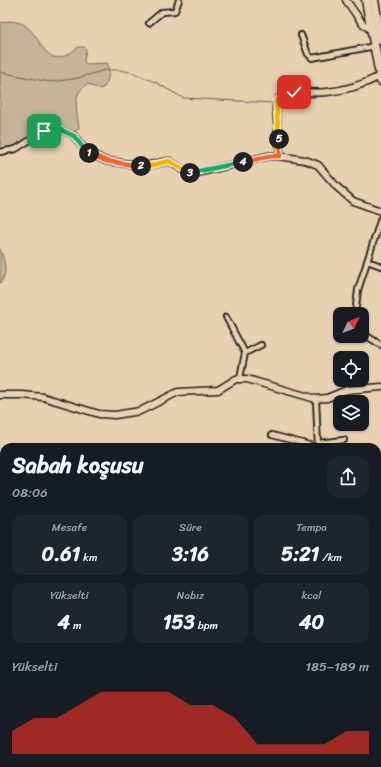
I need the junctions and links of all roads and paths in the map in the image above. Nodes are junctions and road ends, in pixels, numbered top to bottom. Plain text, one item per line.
1 (179, 0) edge
2 (346, 0) edge
3 (366, 0) edge
4 (374, 0) edge
5 (149, 23) dead end
6 (372, 31) junction
7 (301, 36) dead end
8 (381, 40) edge
9 (375, 46) junction
10 (380, 78) edge
11 (74, 136) joint
12 (0, 152) edge
13 (280, 156) junction
14 (381, 211) edge
15 (381, 218) edge
16 (367, 261) junction
17 (381, 266) edge
18 (356, 307) edge
19 (226, 317) dead end
20 (369, 338) edge
21 (261, 345) dead end
22 (381, 346) edge
23 (245, 353) junction
24 (240, 378) junction
25 (381, 387) edge
26 (0, 395) edge
27 (316, 399) junction
28 (272, 435) dead end
29 (344, 440) dead end
30 (305, 443) edge
31 (318, 443) edge
32 (331, 443) edge

1 - 5 street
2 - 6 street
3 - 6 highway
4 - 8 highway
6 - 9 highway
7 - 9 street
9 - 10 highway
10 - 13 street
11 - 12 street
11 - 13 street
13 - 14 street
15 - 16 street
16 - 17 street
16 - 18 street
19 - 23 street
20 - 22 street
21 - 23 street
23 - 24 street
24 - 26 street
24 - 27 street
25 - 27 street
27 - 31 street
28 - 30 street
29 - 32 street

